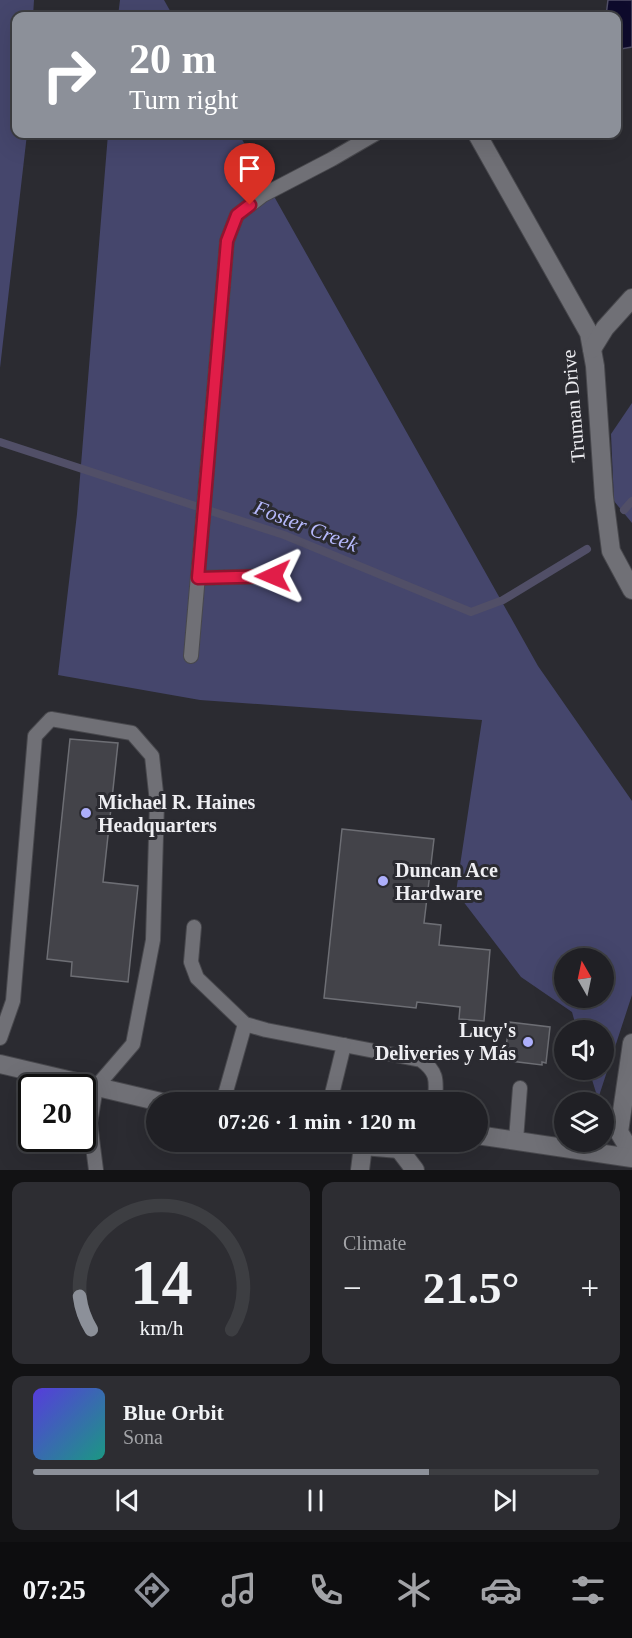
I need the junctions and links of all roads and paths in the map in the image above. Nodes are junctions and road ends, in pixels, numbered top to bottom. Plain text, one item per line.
1 (368, 138) edge
2 (479, 138) edge
3 (632, 298) edge
4 (592, 349) junction
5 (273, 576) dead end
6 (198, 578) junction
7 (632, 590) edge
8 (191, 656) dead end
9 (194, 927) dead end
10 (245, 1024) junction
11 (0, 1038) edge
12 (632, 1043) edge
13 (344, 1045) junction
14 (0, 1064) edge
15 (42, 1074) edge
16 (96, 1087) joint
17 (520, 1088) dead end
18 (226, 1092) edge
19 (332, 1092) edge
20 (435, 1092) edge
21 (146, 1099) edge
22 (488, 1136) edge
23 (516, 1140) junction
24 (94, 1152) edge
25 (362, 1152) edge
26 (408, 1152) edge
27 (628, 1155) edge
28 (96, 1170) edge
29 (360, 1170) edge
30 (415, 1170) edge

1 - 6 lane
2 - 4 street, Truman Drive
3 - 4 street
4 - 7 street, Truman Drive
5 - 6 lane
6 - 8 lane
9 - 10 lane
10 - 13 lane
10 - 18 lane
11 - 16 lane
12 - 27 street
13 - 19 lane
13 - 20 lane
14 - 15 street
16 - 21 street
17 - 23 lane
22 - 23 street
23 - 27 street
24 - 28 lane
25 - 29 street
26 - 30 street

